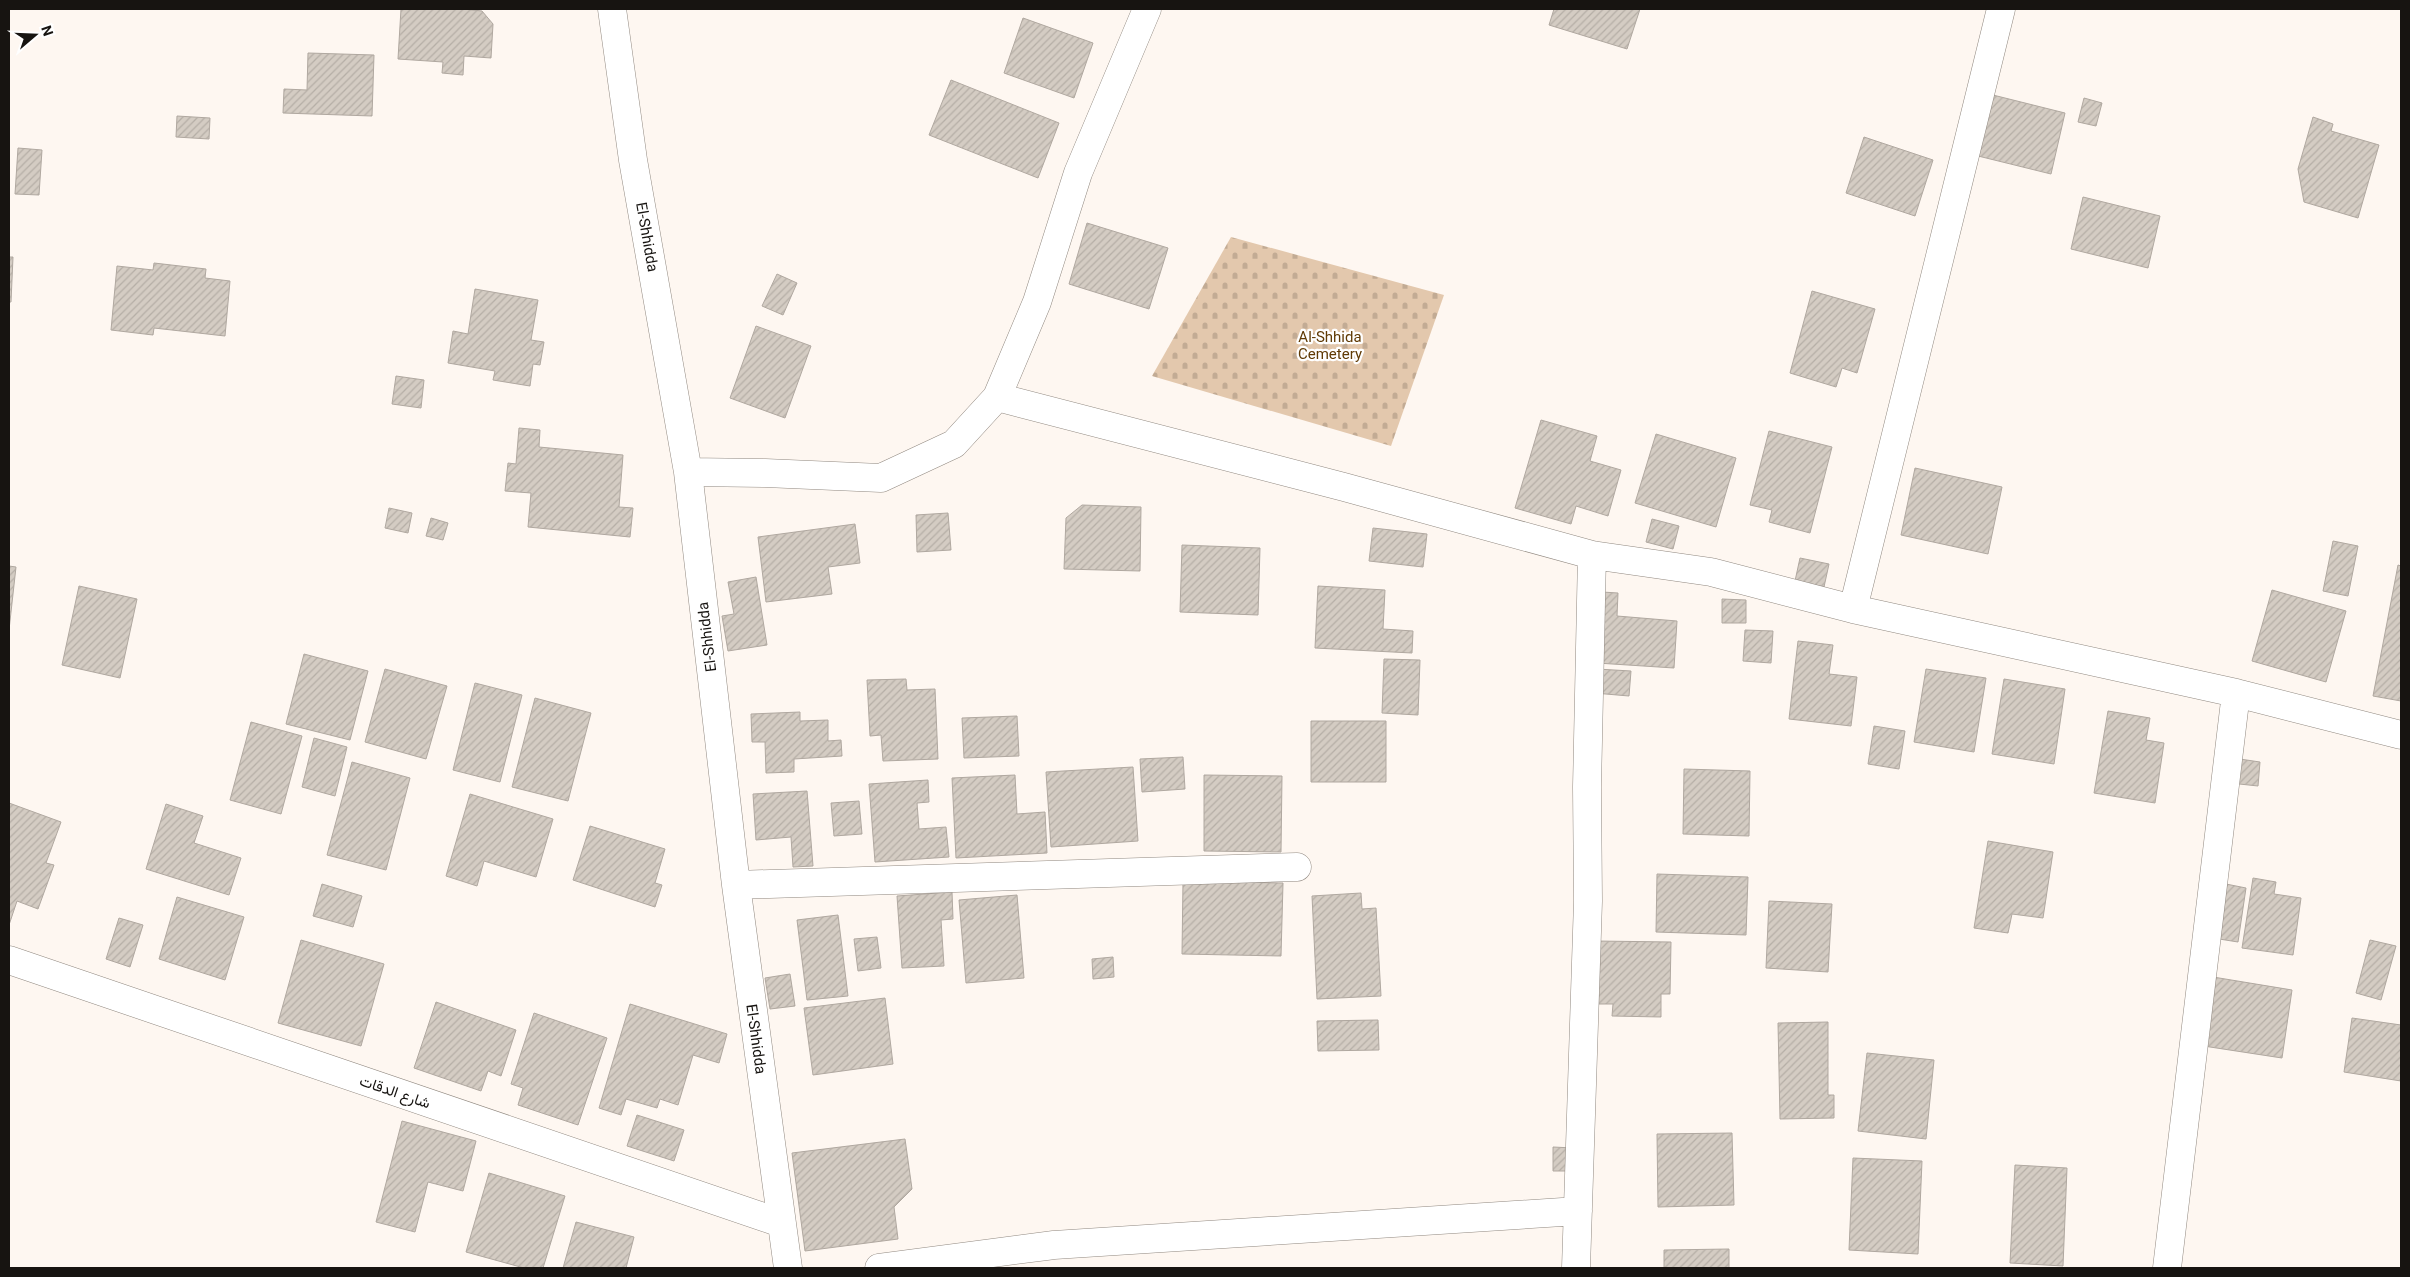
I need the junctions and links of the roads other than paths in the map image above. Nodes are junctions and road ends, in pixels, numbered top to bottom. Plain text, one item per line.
1 (612, 9) edge
2 (1147, 9) edge
3 (2001, 9) edge
4 (997, 397) junction
5 (688, 472) junction
6 (1592, 555) junction
7 (1853, 609) junction
8 (2236, 693) junction
9 (2401, 735) edge
10 (1297, 867) dead end
11 (736, 885) junction
12 (9, 960) edge
13 (1578, 1211) junction
14 (781, 1224) junction
15 (788, 1268) edge
16 (879, 1268) edge
17 (1576, 1268) edge
18 (2167, 1268) edge

1 - 5 street, El-Shhidda
2 - 4 street
3 - 7 street
4 - 5 street
4 - 6 street
5 - 11 street, El-Shhidda
6 - 7 street
6 - 13 street
7 - 8 street
8 - 9 street
8 - 18 street
10 - 11 street
11 - 14 street, El-Shhidda
12 - 14 street, شارع الدقات
13 - 16 street
13 - 17 street
14 - 15 street, El-Shhidda

